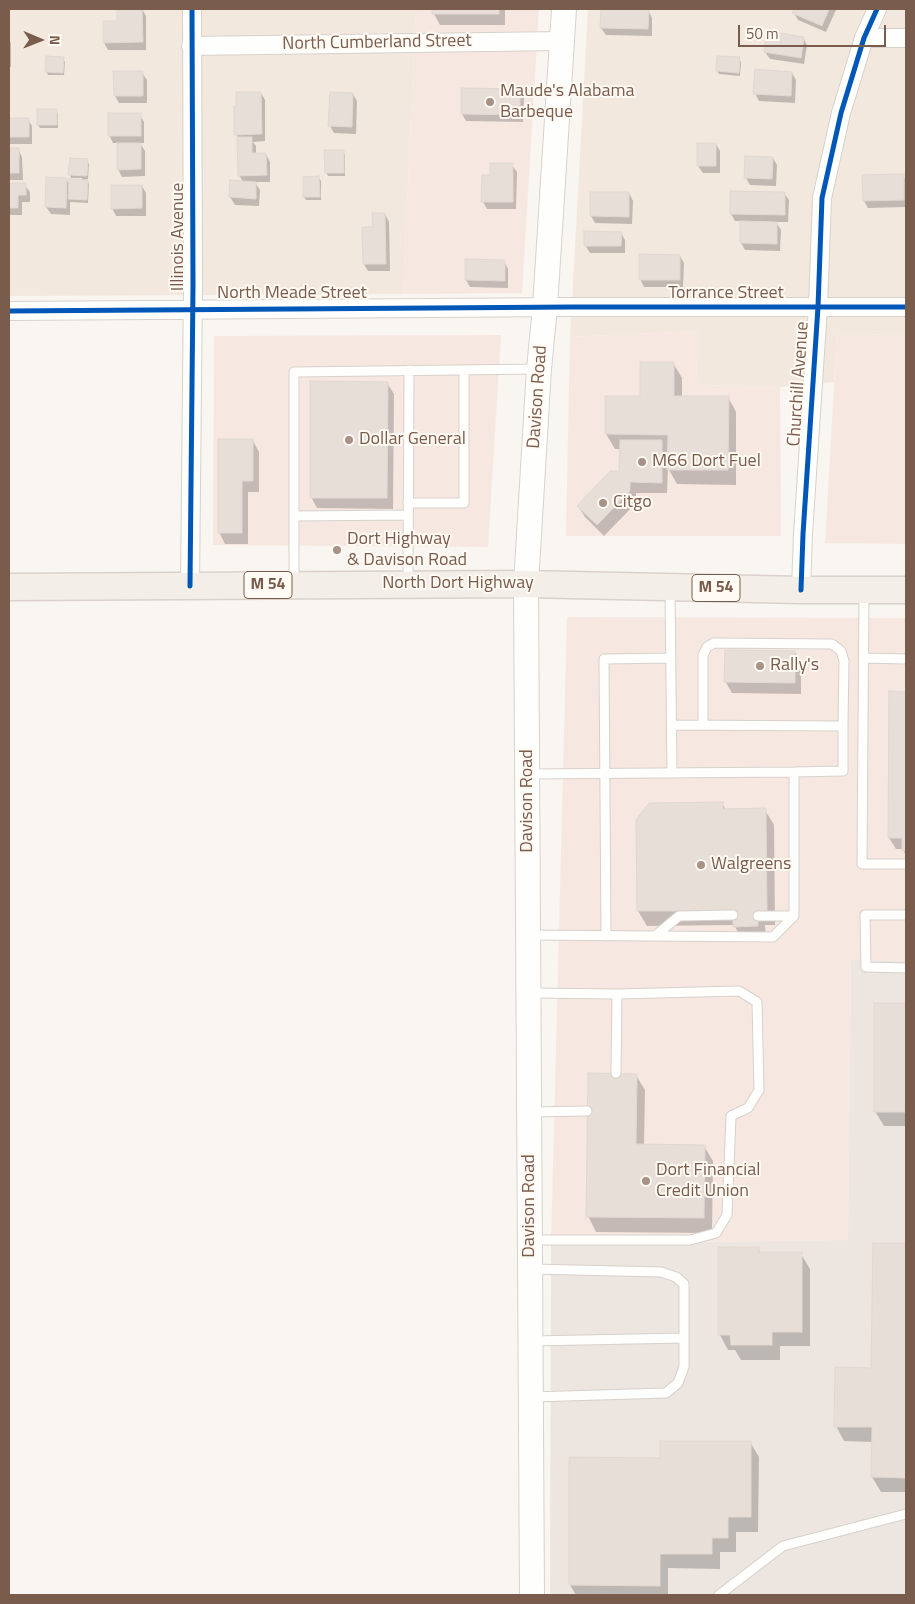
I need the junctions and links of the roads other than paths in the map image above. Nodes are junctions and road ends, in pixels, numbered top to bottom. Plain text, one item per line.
1 (192, 9) edge
2 (564, 9) edge
3 (877, 9) edge
4 (864, 38) junction
5 (906, 38) edge
6 (562, 41) junction
7 (191, 46) junction
8 (545, 307) junction
9 (818, 307) junction
10 (906, 307) edge
11 (193, 308) junction
12 (9, 311) edge
13 (539, 369) junction
14 (409, 370) junction
15 (464, 370) junction
16 (408, 503) junction
17 (408, 515) junction
18 (294, 516) junction
19 (408, 584) junction
20 (526, 584) junction
21 (294, 585) junction
22 (190, 586) junction
23 (9, 587) edge
24 (670, 587) junction
25 (801, 590) junction
26 (864, 590) junction
27 (906, 590) edge
28 (671, 658) junction
29 (864, 658) junction
30 (906, 658) edge
31 (672, 725) junction
32 (704, 725) junction
33 (843, 726) junction
34 (794, 772) junction
35 (606, 773) junction
36 (672, 773) junction
37 (527, 774) junction
38 (906, 864) edge
39 (733, 915) dead end
40 (906, 915) edge
41 (758, 916) dead end
42 (794, 916) junction
43 (528, 935) junction
44 (606, 936) junction
45 (655, 936) junction
46 (906, 968) edge
47 (528, 993) junction
48 (616, 994) junction
49 (616, 1073) dead end
50 (587, 1111) dead end
51 (529, 1112) junction
52 (530, 1240) junction
53 (530, 1269) junction
54 (684, 1338) junction
55 (531, 1342) junction
56 (531, 1397) junction
57 (906, 1514) edge
58 (532, 1595) edge
59 (719, 1595) edge

1 - 7 street, Illinois Avenue
2 - 6 main road, Davison Road
3 - 4 street, Churchill Avenue
4 - 5 street
4 - 9 street, Churchill Avenue
6 - 7 street, North Cumberland Street
6 - 8 main road, Davison Road
7 - 11 street, Illinois Avenue
8 - 9 street, Torrance Street
8 - 11 street, North Meade Street
8 - 13 main road, Davison Road
9 - 10 street, Torrance Street
9 - 25 street, Churchill Avenue
11 - 12 street, North Meade Street
11 - 22 street, Illinois Avenue
13 - 15 lane
13 - 20 main road, Davison Road
14 - 15 lane
14 - 16 lane
14 - 18 lane
15 - 16 lane
16 - 17 lane
17 - 18 lane
17 - 19 lane
18 - 21 lane
19 - 20 main road, North Dort Highway / M 54
19 - 21 main road, North Dort Highway / M 54
20 - 24 main road, North Dort Highway / M 54
20 - 37 main road, Davison Road
21 - 22 main road, North Dort Highway / M 54
22 - 23 main road, North Dort Highway / M 54
24 - 25 main road, North Dort Highway / M 54
24 - 28 lane
25 - 26 main road, North Dort Highway / M 54
26 - 27 main road, North Dort Highway / M 54
26 - 29 lane
28 - 31 lane
28 - 35 lane
29 - 30 lane
29 - 38 lane
31 - 32 lane
31 - 36 lane
32 - 33 lane
32 - 33 lane
33 - 34 lane
34 - 36 lane
34 - 42 lane
35 - 36 lane
35 - 37 lane
35 - 44 lane
37 - 43 main road, Davison Road
39 - 45 lane
40 - 46 lane
41 - 42 lane
42 - 45 lane
43 - 44 lane
43 - 47 main road, Davison Road
44 - 45 lane
47 - 48 lane
47 - 51 main road, Davison Road
48 - 49 lane
48 - 52 lane
50 - 51 lane
51 - 52 main road, Davison Road
52 - 53 main road, Davison Road
53 - 54 lane
53 - 55 main road, Davison Road
54 - 55 lane
54 - 56 lane
55 - 56 main road, Davison Road
56 - 58 main road, Davison Road
57 - 59 lane

